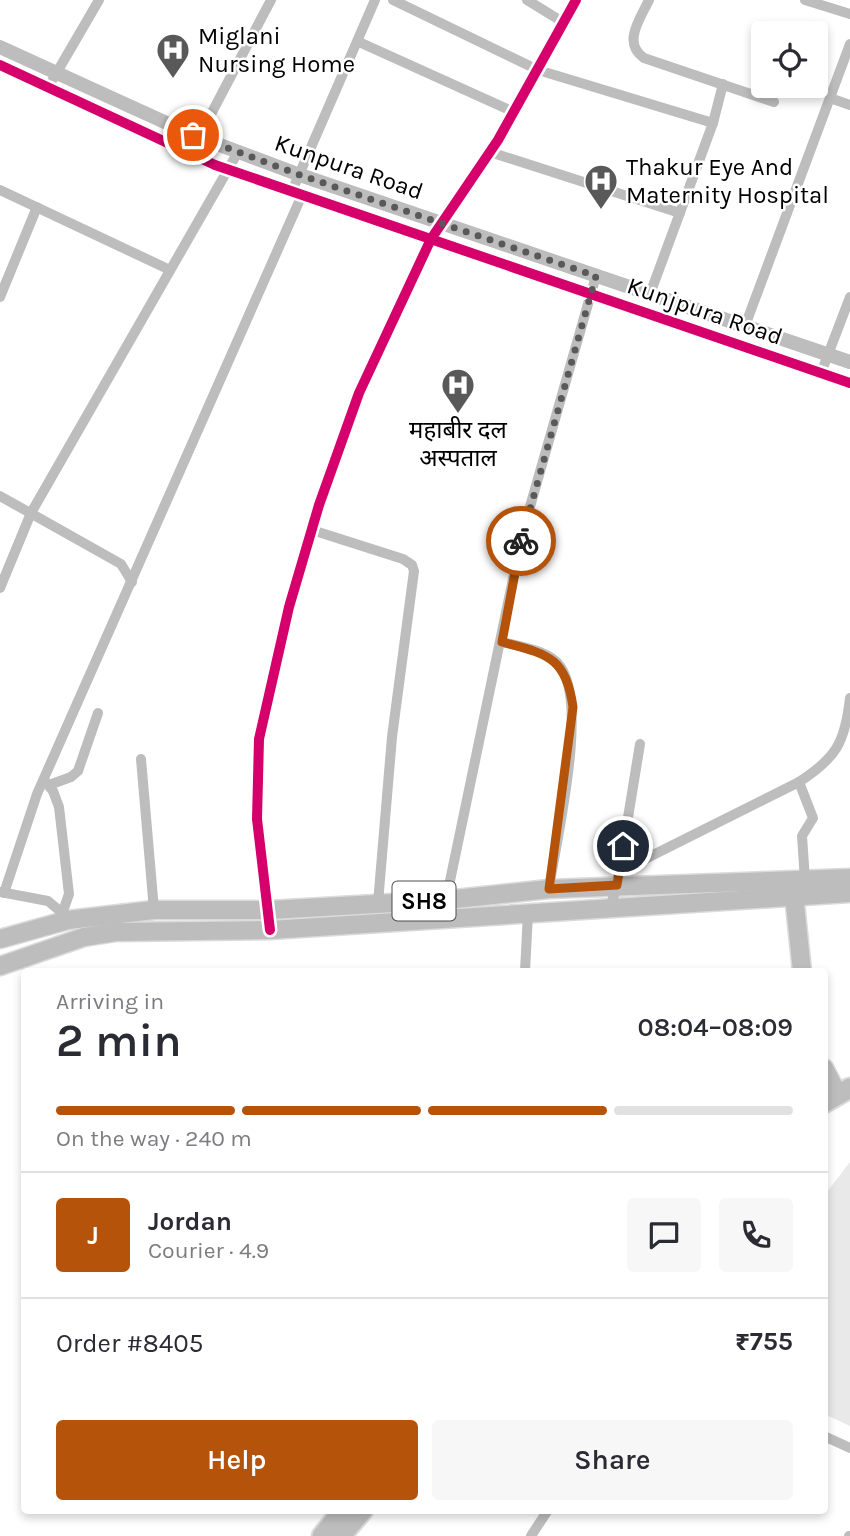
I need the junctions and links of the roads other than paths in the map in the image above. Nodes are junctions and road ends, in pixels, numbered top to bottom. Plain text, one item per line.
1 (99, 0) edge
2 (271, 0) edge
3 (375, 0) edge
4 (393, 0) edge
5 (527, 0) edge
6 (576, 0) edge
7 (649, 0) edge
8 (805, 0) edge
9 (850, 14) edge
10 (566, 24) junction
11 (359, 42) junction
12 (850, 44) edge
13 (0, 47) edge
14 (0, 65) edge
15 (538, 70) junction
16 (57, 72) junction
17 (723, 84) junction
18 (48, 88) junction
19 (830, 98) junction
20 (774, 102) dead end
21 (850, 105) edge
22 (514, 111) junction
23 (713, 123) junction
24 (199, 137) junction
25 (238, 152) junction
26 (490, 152) junction
27 (228, 169) junction
28 (300, 175) junction
29 (0, 190) edge
30 (297, 193) junction
31 (37, 207) junction
32 (680, 214) junction
33 (442, 223) junction
34 (431, 239) junction
35 (170, 270) junction
36 (596, 276) junction
37 (591, 294) junction
38 (650, 294) junction
39 (0, 296) edge
40 (850, 297) edge
41 (745, 326) junction
42 (828, 355) junction
43 (850, 362) edge
44 (821, 373) junction
45 (850, 383) edge
46 (0, 496) edge
47 (31, 513) junction
48 (312, 530) junction
49 (132, 582) junction
50 (0, 588) edge
51 (502, 642) junction
52 (850, 698) edge
53 (98, 713) dead end
54 (640, 744) dead end
55 (141, 759) dead end
56 (799, 782) junction
57 (46, 783) junction
58 (618, 878) junction
59 (850, 878) edge
60 (805, 880) junction
61 (549, 889) junction
62 (850, 892) edge
63 (2, 893) edge
64 (794, 895) junction
65 (446, 900) junction
66 (378, 903) junction
67 (340, 905) junction
68 (610, 908) junction
69 (154, 910) junction
70 (270, 910) junction
71 (205, 912) junction
72 (528, 913) junction
73 (65, 917) junction
74 (339, 926) junction
75 (270, 930) junction
76 (203, 931) junction
77 (0, 939) edge
78 (0, 966) edge
79 (525, 968) edge
80 (802, 968) edge
81 (828, 1076) edge
82 (837, 1095) edge
83 (828, 1438) edge
84 (850, 1448) edge
85 (340, 1514) edge
86 (359, 1514) edge
87 (545, 1514) edge
88 (322, 1536) edge
89 (341, 1536) edge
90 (531, 1536) edge

1 - 16 street
2 - 24 street
3 - 11 street
4 - 15 street
5 - 10 street
6 - 10 street
7 - 17 street
8 - 9 street
10 - 15 street
11 - 22 street
11 - 28 street
12 - 19 street
13 - 16 street, Kunpura Road
14 - 18 street, Kunjpura Road
15 - 22 street
15 - 23 street
16 - 18 street
16 - 24 street, Kunpura Road
17 - 20 street
17 - 23 street
18 - 27 street, Kunjpura Road
19 - 21 street
19 - 41 street
22 - 26 street
23 - 32 street
24 - 25 street, Kunpura Road
25 - 27 street
25 - 28 street, Kunpura Road
26 - 32 street
26 - 33 street
27 - 30 street, Kunjpura Road
27 - 35 street
28 - 30 street
28 - 33 street, Kunpura Road
29 - 31 street
30 - 34 street, Kunjpura Road
30 - 49 street
31 - 35 street
31 - 39 street
32 - 38 street
33 - 34 street
33 - 36 street, Kunpura Road
34 - 37 street, Kunjpura Road
34 - 48 street
35 - 47 street
36 - 37 street
36 - 38 street, Kunpura Road
37 - 44 street, Kunjpura Road
37 - 51 street
38 - 41 street, Kunpura Road
40 - 42 street
41 - 42 street, Kunpura Road
42 - 43 street, Kunpura Road
42 - 44 street
44 - 45 street, Kunjpura Road
46 - 47 street
47 - 49 street
47 - 50 street
48 - 66 street
48 - 70 street
49 - 57 street
51 - 61 street
51 - 65 street
52 - 56 street
53 - 57 street
54 - 58 street
55 - 69 street
56 - 58 street
56 - 60 street
57 - 63 street
57 - 73 street
58 - 60 main road, SH8
58 - 61 main road, SH8
58 - 68 street
59 - 60 main road, SH8
61 - 65 main road, SH8
62 - 64 main road, SH8
63 - 73 street
64 - 68 main road, SH8
64 - 80 main road
65 - 66 main road, SH8
66 - 67 main road, SH8
67 - 70 main road, SH8
67 - 74 main road
68 - 72 main road, SH8
69 - 71 main road, SH8
69 - 73 main road, SH8
70 - 71 main road, SH8
70 - 75 street
71 - 76 main road
72 - 74 main road, SH8
72 - 79 street
73 - 77 main road, SH8
74 - 75 main road, SH8
75 - 76 main road, SH8
76 - 78 main road, SH8
81 - 82 main road
83 - 84 street
85 - 88 highway
86 - 89 highway
87 - 90 street

